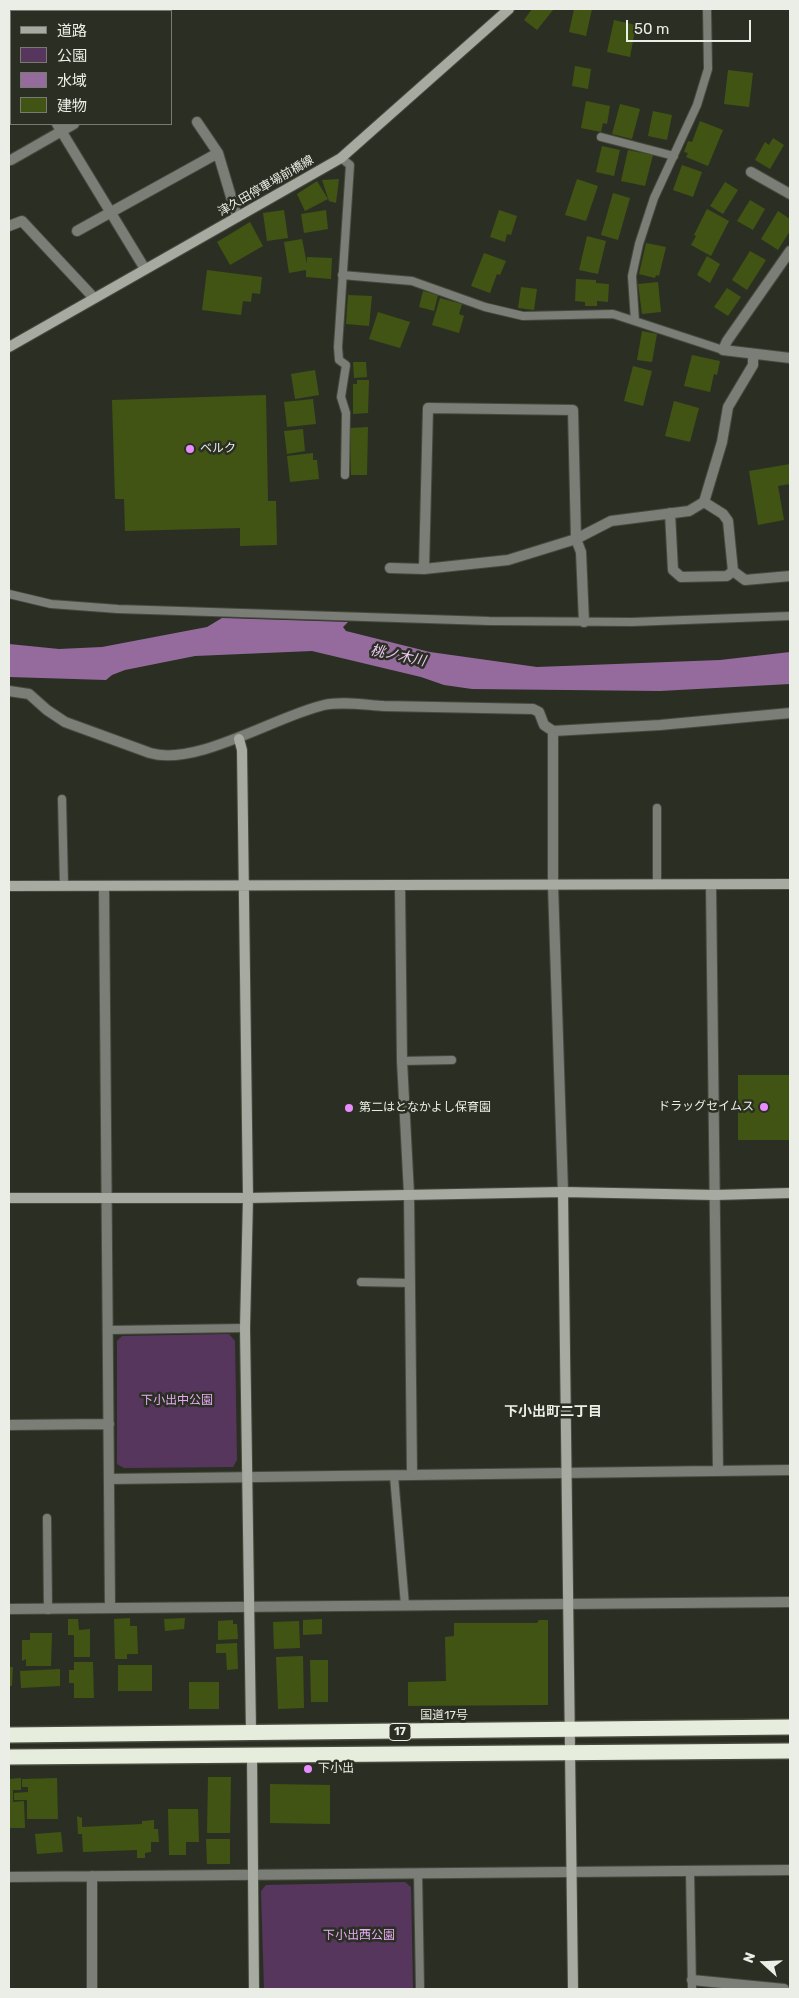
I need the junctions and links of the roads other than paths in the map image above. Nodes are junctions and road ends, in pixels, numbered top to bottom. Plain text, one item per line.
1 (509, 9) edge
2 (707, 9) edge
3 (197, 122) dead end
4 (59, 127) edge
5 (601, 137) dead end
6 (218, 153) junction
7 (674, 156) junction
8 (341, 158) junction
9 (11, 160) dead end
10 (752, 172) dead end
11 (790, 194) edge
12 (111, 212) junction
13 (237, 217) junction
14 (9, 226) edge
15 (77, 231) dead end
16 (790, 251) edge
17 (145, 269) junction
18 (342, 275) junction
19 (94, 298) junction
20 (635, 321) junction
21 (9, 347) edge
22 (723, 350) junction
23 (753, 355) junction
24 (790, 358) edge
25 (345, 475) dead end
26 (704, 502) junction
27 (670, 513) junction
28 (576, 539) junction
29 (390, 568) dead end
30 (424, 569) junction
31 (733, 572) junction
32 (790, 576) edge
33 (9, 594) edge
34 (790, 616) edge
35 (584, 622) junction
36 (9, 691) edge
37 (790, 712) edge
38 (553, 731) junction
39 (239, 739) junction
40 (62, 799) dead end
41 (657, 808) dead end
42 (554, 884) junction
43 (790, 884) edge
44 (657, 885) junction
45 (711, 885) junction
46 (9, 886) edge
47 (64, 886) junction
48 (104, 886) junction
49 (244, 886) junction
50 (400, 887) junction
51 (452, 1060) dead end
52 (402, 1061) junction
53 (563, 1192) junction
54 (409, 1194) junction
55 (790, 1194) edge
56 (715, 1195) junction
57 (9, 1198) edge
58 (107, 1198) junction
59 (248, 1198) junction
60 (361, 1282) dead end
61 (410, 1283) junction
62 (245, 1328) junction
63 (108, 1330) junction
64 (109, 1424) junction
65 (9, 1425) edge
66 (790, 1470) edge
67 (718, 1471) junction
68 (567, 1473) junction
69 (412, 1474) junction
70 (248, 1476) junction
71 (394, 1476) junction
72 (109, 1479) junction
73 (47, 1518) dead end
74 (790, 1602) edge
75 (567, 1603) junction
76 (404, 1605) junction
77 (110, 1608) junction
78 (249, 1608) junction
79 (9, 1609) edge
80 (48, 1610) junction
81 (790, 1727) edge
82 (568, 1731) junction
83 (251, 1732) junction
84 (9, 1735) edge
85 (790, 1751) edge
86 (570, 1752) junction
87 (252, 1756) junction
88 (9, 1757) edge
89 (690, 1870) junction
90 (790, 1870) edge
91 (572, 1872) junction
92 (253, 1874) junction
93 (418, 1874) junction
94 (92, 1876) junction
95 (9, 1877) edge
96 (692, 1985) edge
97 (92, 1989) edge
98 (254, 1989) edge
99 (420, 1989) edge
100 (573, 1989) edge
101 (784, 1989) edge

1 - 8 street, 津久田停車場前橋線
2 - 7 lane
3 - 6 street
4 - 9 street
4 - 12 street
5 - 7 lane
6 - 12 street
6 - 13 street
7 - 20 lane
8 - 13 street, 津久田停車場前橋線
8 - 18 lane
10 - 11 street
12 - 15 street
12 - 17 street
13 - 17 street, 津久田停車場前橋線
14 - 19 street
16 - 22 street
17 - 19 street, 津久田停車場前橋線
18 - 20 lane
18 - 25 lane
19 - 21 street, 津久田停車場前橋線
20 - 22 lane
22 - 23 street
23 - 24 street
23 - 26 street
26 - 27 street
26 - 31 street
27 - 28 street
27 - 31 street
28 - 30 street
28 - 30 street
28 - 35 street
29 - 30 street
31 - 32 street
33 - 35 lane
34 - 35 lane
36 - 39 street
37 - 38 street
38 - 39 street
38 - 42 street
39 - 49 street
40 - 47 lane
41 - 44 lane
42 - 44 street
42 - 50 street
42 - 53 street
43 - 45 street
44 - 45 street
45 - 56 street
46 - 47 street
47 - 48 street
48 - 49 street
48 - 58 street
49 - 50 street
49 - 59 street
50 - 52 street
51 - 52 lane
52 - 54 street
53 - 54 street
53 - 56 street
53 - 68 street
54 - 59 street
54 - 61 street
55 - 56 street
56 - 67 street
57 - 58 street
58 - 59 street
58 - 63 street
59 - 62 street
60 - 61 lane
61 - 69 street
62 - 63 lane
62 - 70 street
63 - 64 street
64 - 65 street
64 - 72 street
66 - 67 street
67 - 68 street
68 - 69 street
68 - 75 street
69 - 71 street
70 - 71 street
70 - 72 street
70 - 78 street
71 - 76 lane
72 - 77 street
73 - 80 lane
74 - 75 street
75 - 76 street
75 - 82 street
76 - 78 street
77 - 78 street
77 - 80 street
78 - 83 street
79 - 80 street
81 - 82 highway, 国道17号 / 17
82 - 83 highway, 国道17号 / 17
82 - 86 street
83 - 84 highway, 国道17号 / 17
85 - 86 highway, 17
86 - 87 highway, 17
86 - 91 street
87 - 88 highway, 17
87 - 92 street
89 - 90 street
89 - 91 street
89 - 96 lane
91 - 93 street
91 - 100 street
92 - 93 street
92 - 94 street
92 - 98 street
93 - 99 lane
94 - 95 street
94 - 97 street
96 - 101 street

